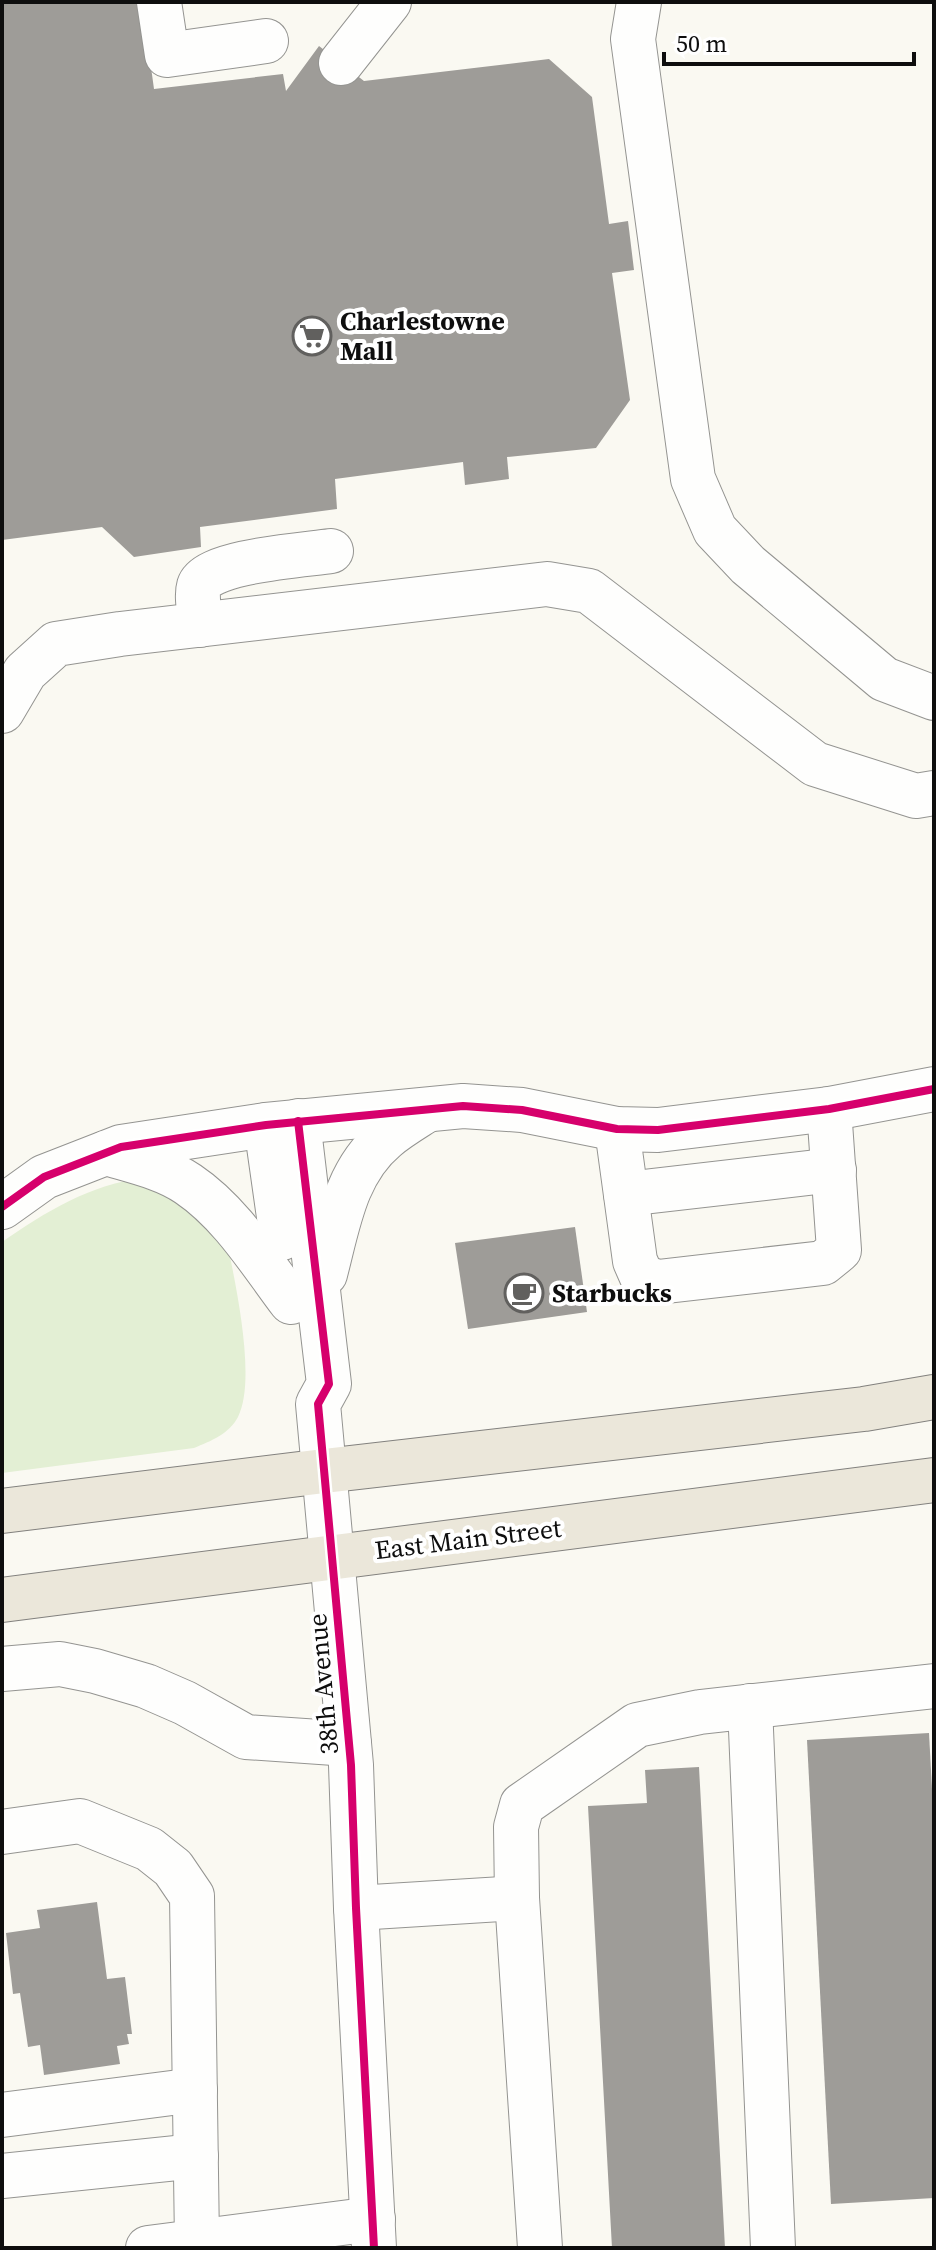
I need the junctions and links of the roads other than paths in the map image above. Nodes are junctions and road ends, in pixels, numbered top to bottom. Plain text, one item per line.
1 (159, 2) edge
2 (389, 2) edge
3 (639, 2) edge
4 (266, 41) dead end
5 (341, 63) dead end
6 (331, 551) dead end
7 (200, 625) junction
8 (934, 698) edge
9 (2, 711) edge
10 (934, 793) edge
11 (934, 1089) edge
12 (829, 1109) junction
13 (427, 1110) junction
14 (282, 1123) junction
15 (617, 1129) junction
16 (106, 1153) junction
17 (834, 1170) junction
18 (626, 1194) junction
19 (2, 1207) edge
20 (304, 1301) junction
21 (934, 1397) edge
22 (324, 1471) junction
23 (934, 1480) edge
24 (2, 1511) edge
25 (331, 1556) junction
26 (2, 1600) edge
27 (2, 1669) edge
28 (934, 1686) edge
29 (750, 1706) junction
30 (349, 1744) junction
31 (2, 1832) edge
32 (517, 1898) junction
33 (356, 1908) junction
34 (195, 2090) junction
35 (2, 2115) edge
36 (196, 2156) junction
37 (2, 2176) edge
38 (374, 2234) edge
39 (197, 2242) junction
40 (148, 2248) edge
41 (540, 2248) edge
42 (773, 2248) edge

1 - 4 street
2 - 5 street
3 - 8 street
6 - 7 street
7 - 9 street
7 - 10 street
11 - 12 street
12 - 15 street
12 - 17 street
13 - 14 street
13 - 15 street
13 - 20 street
14 - 16 street
14 - 20 street, 38th Avenue
15 - 18 street
16 - 19 street
16 - 20 street
17 - 18 street
17 - 18 street
20 - 22 street, 38th Avenue
21 - 22 main road
22 - 24 main road
22 - 25 street, 38th Avenue
23 - 25 main road, East Main Street
25 - 26 main road, East Main Street
25 - 30 street, 38th Avenue
27 - 30 street
28 - 29 street
29 - 32 street
29 - 42 street
30 - 33 street, 38th Avenue
31 - 34 street
32 - 33 street
32 - 41 street
33 - 38 street, 38th Avenue
34 - 35 street
34 - 36 street
36 - 37 street
36 - 39 street
38 - 39 street
39 - 40 street

